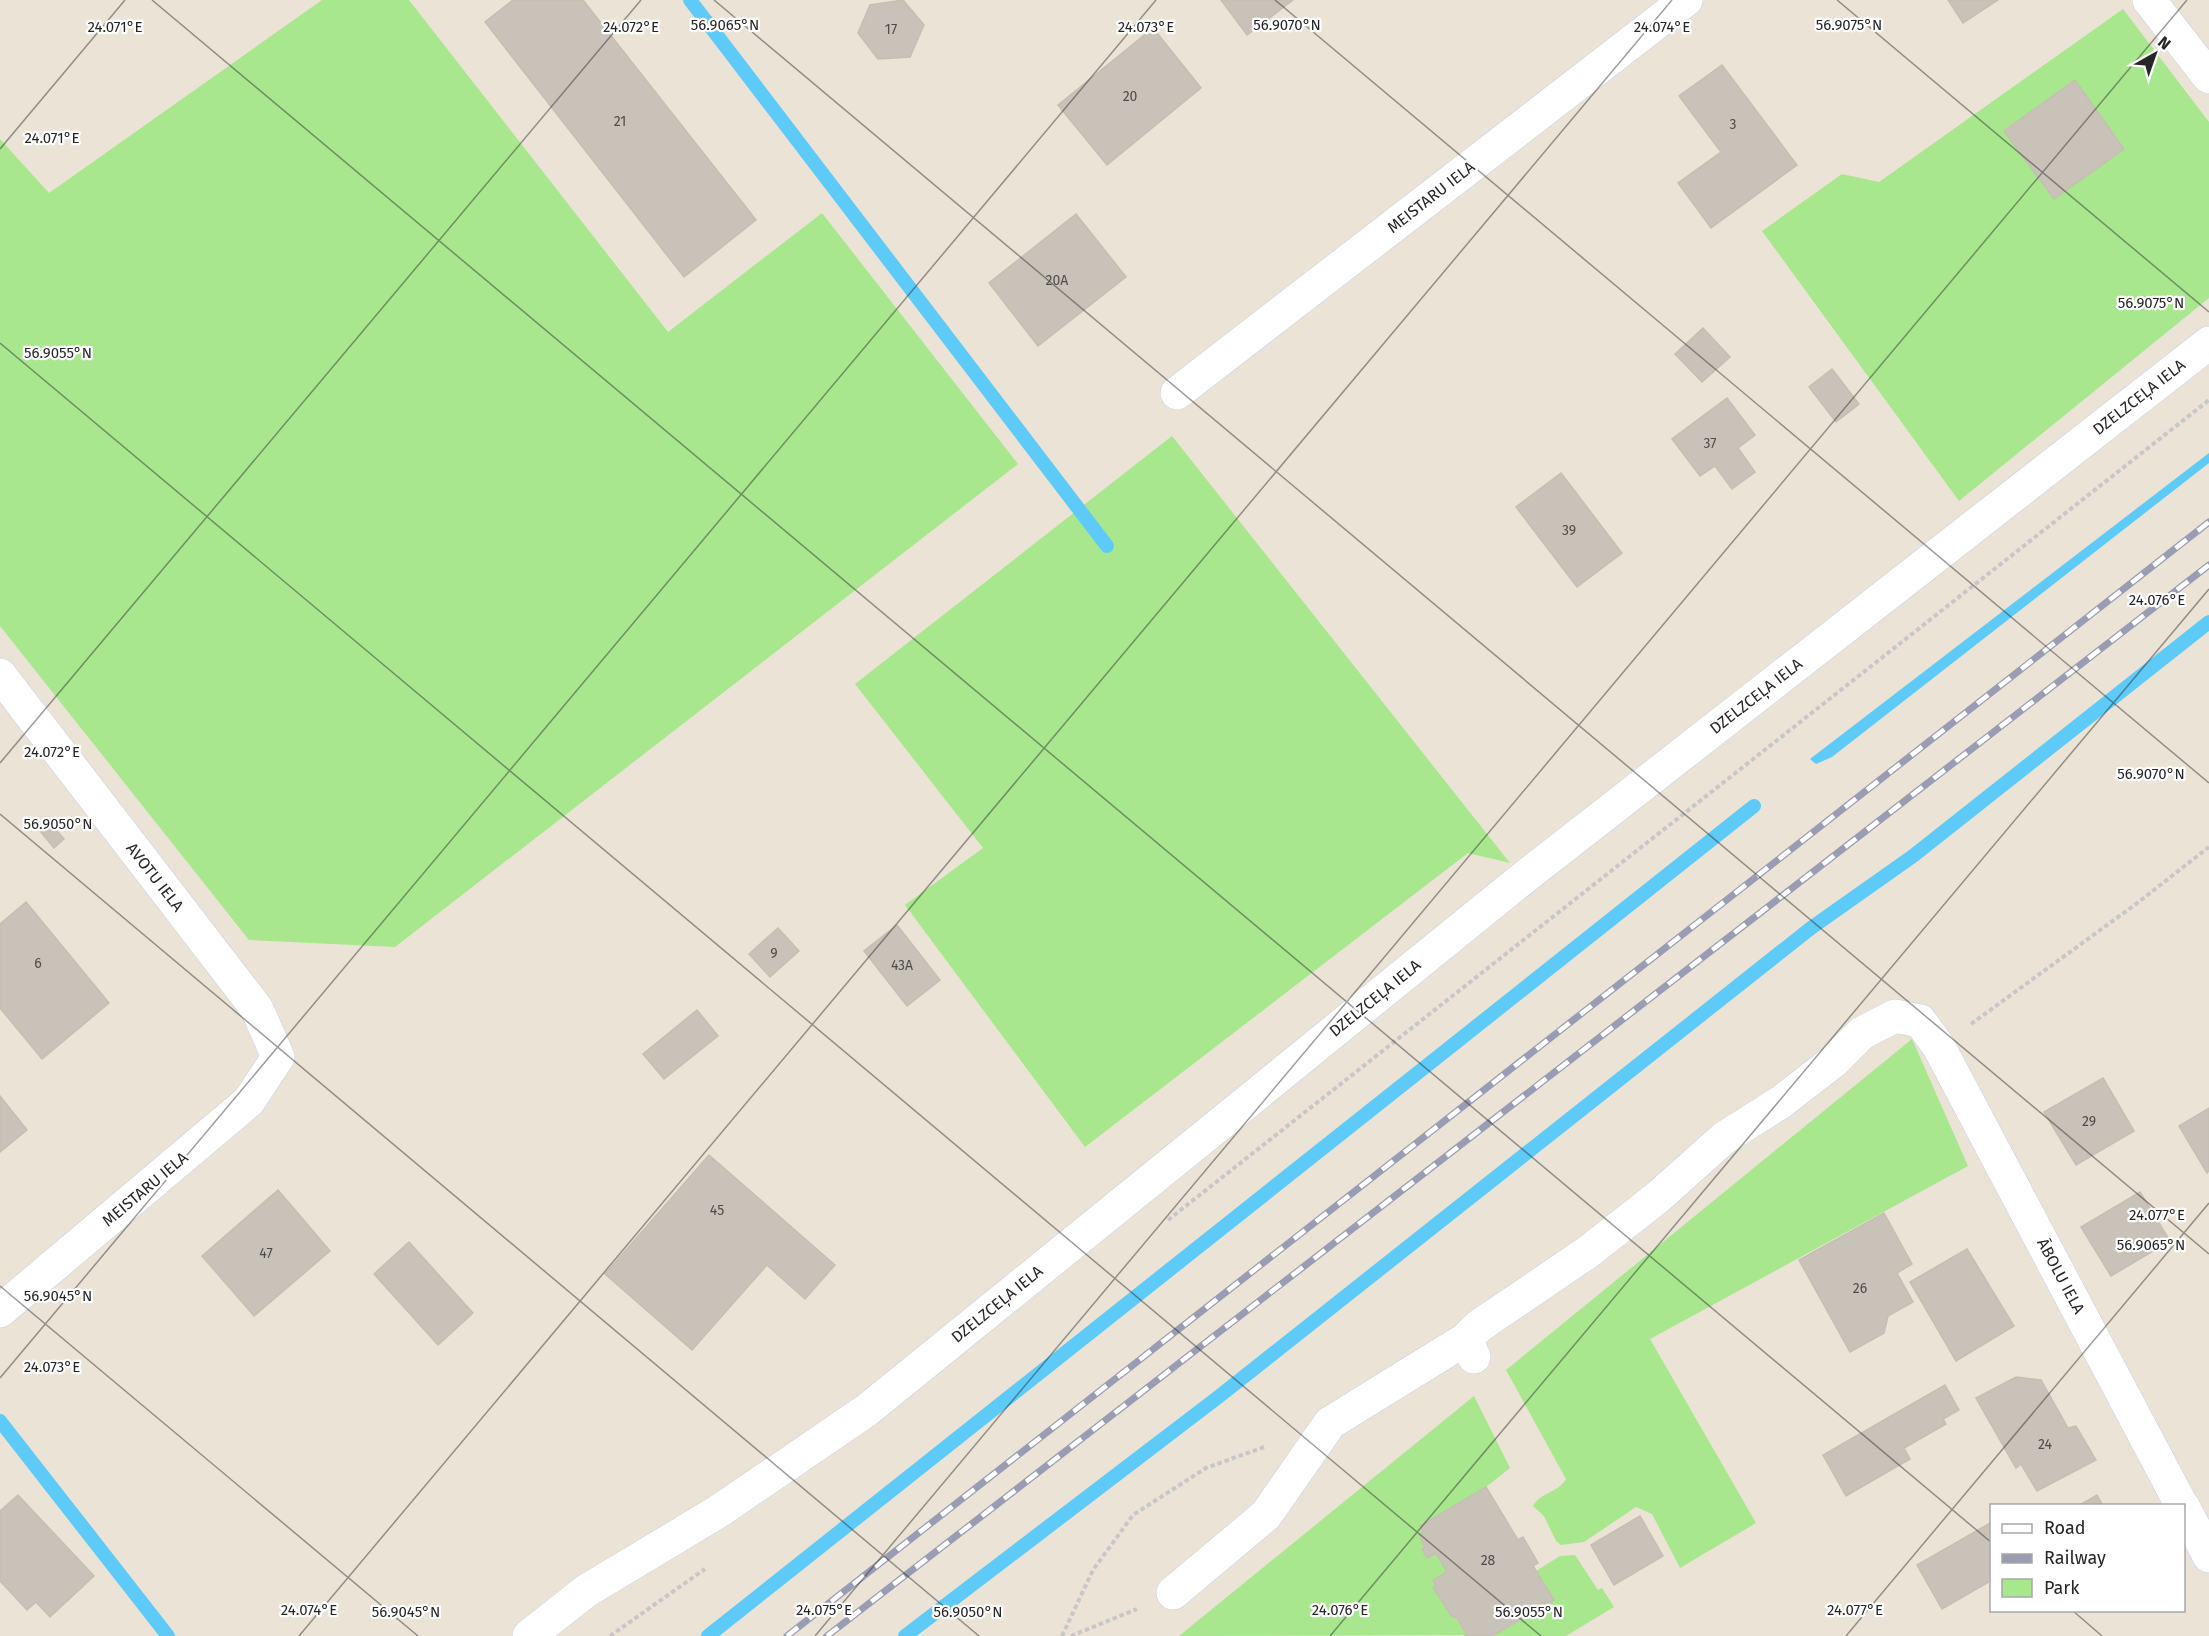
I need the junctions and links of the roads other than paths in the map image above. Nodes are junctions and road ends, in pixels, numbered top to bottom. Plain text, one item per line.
1 (1686, 0) edge
2 (2149, 0) edge
3 (2209, 77) edge
4 (2209, 343) edge
5 (1177, 393) dead end
6 (0, 675) edge
7 (278, 1057) joint
8 (0, 1311) edge
9 (2181, 1504) edge
10 (2185, 1511) edge
11 (2209, 1556) edge
12 (1173, 1593) road end
13 (529, 1636) edge

1 - 5 street, MEISTARU IELA
2 - 3 street
4 - 13 street, DZELZCEĻA IELA
6 - 7 street, AVOTU IELA
7 - 8 street, MEISTARU IELA
9 - 12 street, ĀBOLU IELA
10 - 11 street, ĀBOLU IELA

